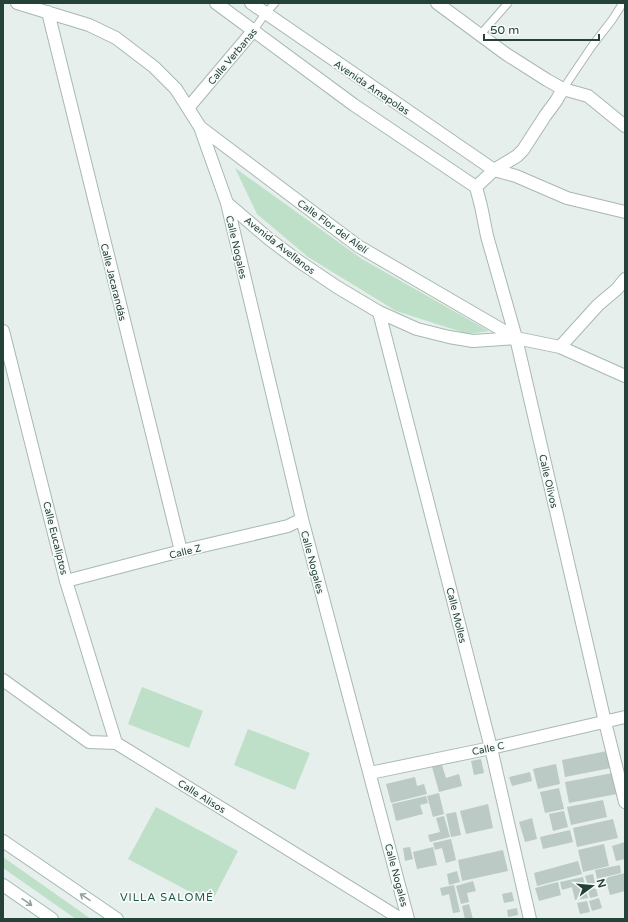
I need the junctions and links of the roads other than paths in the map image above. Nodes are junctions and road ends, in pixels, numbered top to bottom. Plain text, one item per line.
1 (17, 3) edge
2 (216, 3) edge
3 (251, 3) edge
4 (275, 3) edge
5 (437, 3) edge
6 (508, 3) edge
7 (623, 3) edge
8 (48, 12) junction
9 (266, 14) junction
10 (253, 31) junction
11 (480, 35) junction
12 (563, 89) junction
13 (188, 108) junction
14 (625, 126) edge
15 (200, 127) junction
16 (494, 170) junction
17 (476, 187) junction
18 (227, 202) junction
19 (625, 212) edge
20 (625, 279) edge
21 (379, 312) junction
22 (3, 331) edge
23 (516, 338) junction
24 (560, 347) junction
25 (625, 376) edge
26 (302, 519) junction
27 (181, 551) junction
28 (66, 581) junction
29 (3, 680) edge
30 (625, 717) edge
31 (605, 722) junction
32 (116, 743) junction
33 (491, 748) junction
34 (370, 773) junction
35 (625, 802) edge
36 (3, 841) edge
37 (3, 885) edge
38 (52, 919) edge
39 (118, 919) edge
40 (401, 919) edge
41 (408, 919) edge
42 (530, 919) edge

1 - 8 street, Avenida Avellanos
2 - 10 street
3 - 9 street, Avenida Amapolas
4 - 9 lane, Calle Verbanas
5 - 11 street
6 - 11 lane
7 - 12 lane
8 - 13 street, Avenida Avellanos
8 - 27 street, Calle Jacarandás
9 - 10 lane, Calle Verbanas
9 - 16 street, Avenida Amapolas
10 - 13 street, Calle Verbanas
10 - 17 street
11 - 12 street
12 - 14 street
12 - 16 street
13 - 15 street, Avenida Avellanos
15 - 18 street, Avenida Avellanos
15 - 23 street, Calle Flor del Alelí
16 - 17 street
16 - 19 street, Avenida Amapolas
17 - 23 street, Calle Olivos
18 - 21 street, Avenida Avellanos
18 - 26 street, Calle Nogales
20 - 24 street
21 - 23 street, Avenida Avellanos
21 - 33 street, Calle Molles
22 - 28 street, Calle Eucaliptos
23 - 24 street, Avenida Avellanos
23 - 31 street, Calle Olivos
24 - 25 street, Avenida Avellanos
26 - 27 street, Calle Z
26 - 34 street, Calle Nogales
27 - 28 street, Calle Z
28 - 32 street, Calle Eucaliptos
29 - 32 street, Calle Alisos
30 - 31 street, Calle C
31 - 33 street, Calle C
31 - 35 street, Calle Olivos
32 - 40 street, Calle Alisos
33 - 34 street, Calle C
33 - 42 street, Calle Molles
34 - 41 street, Calle Nogales
39 -> 36 street
37 -> 38 street

